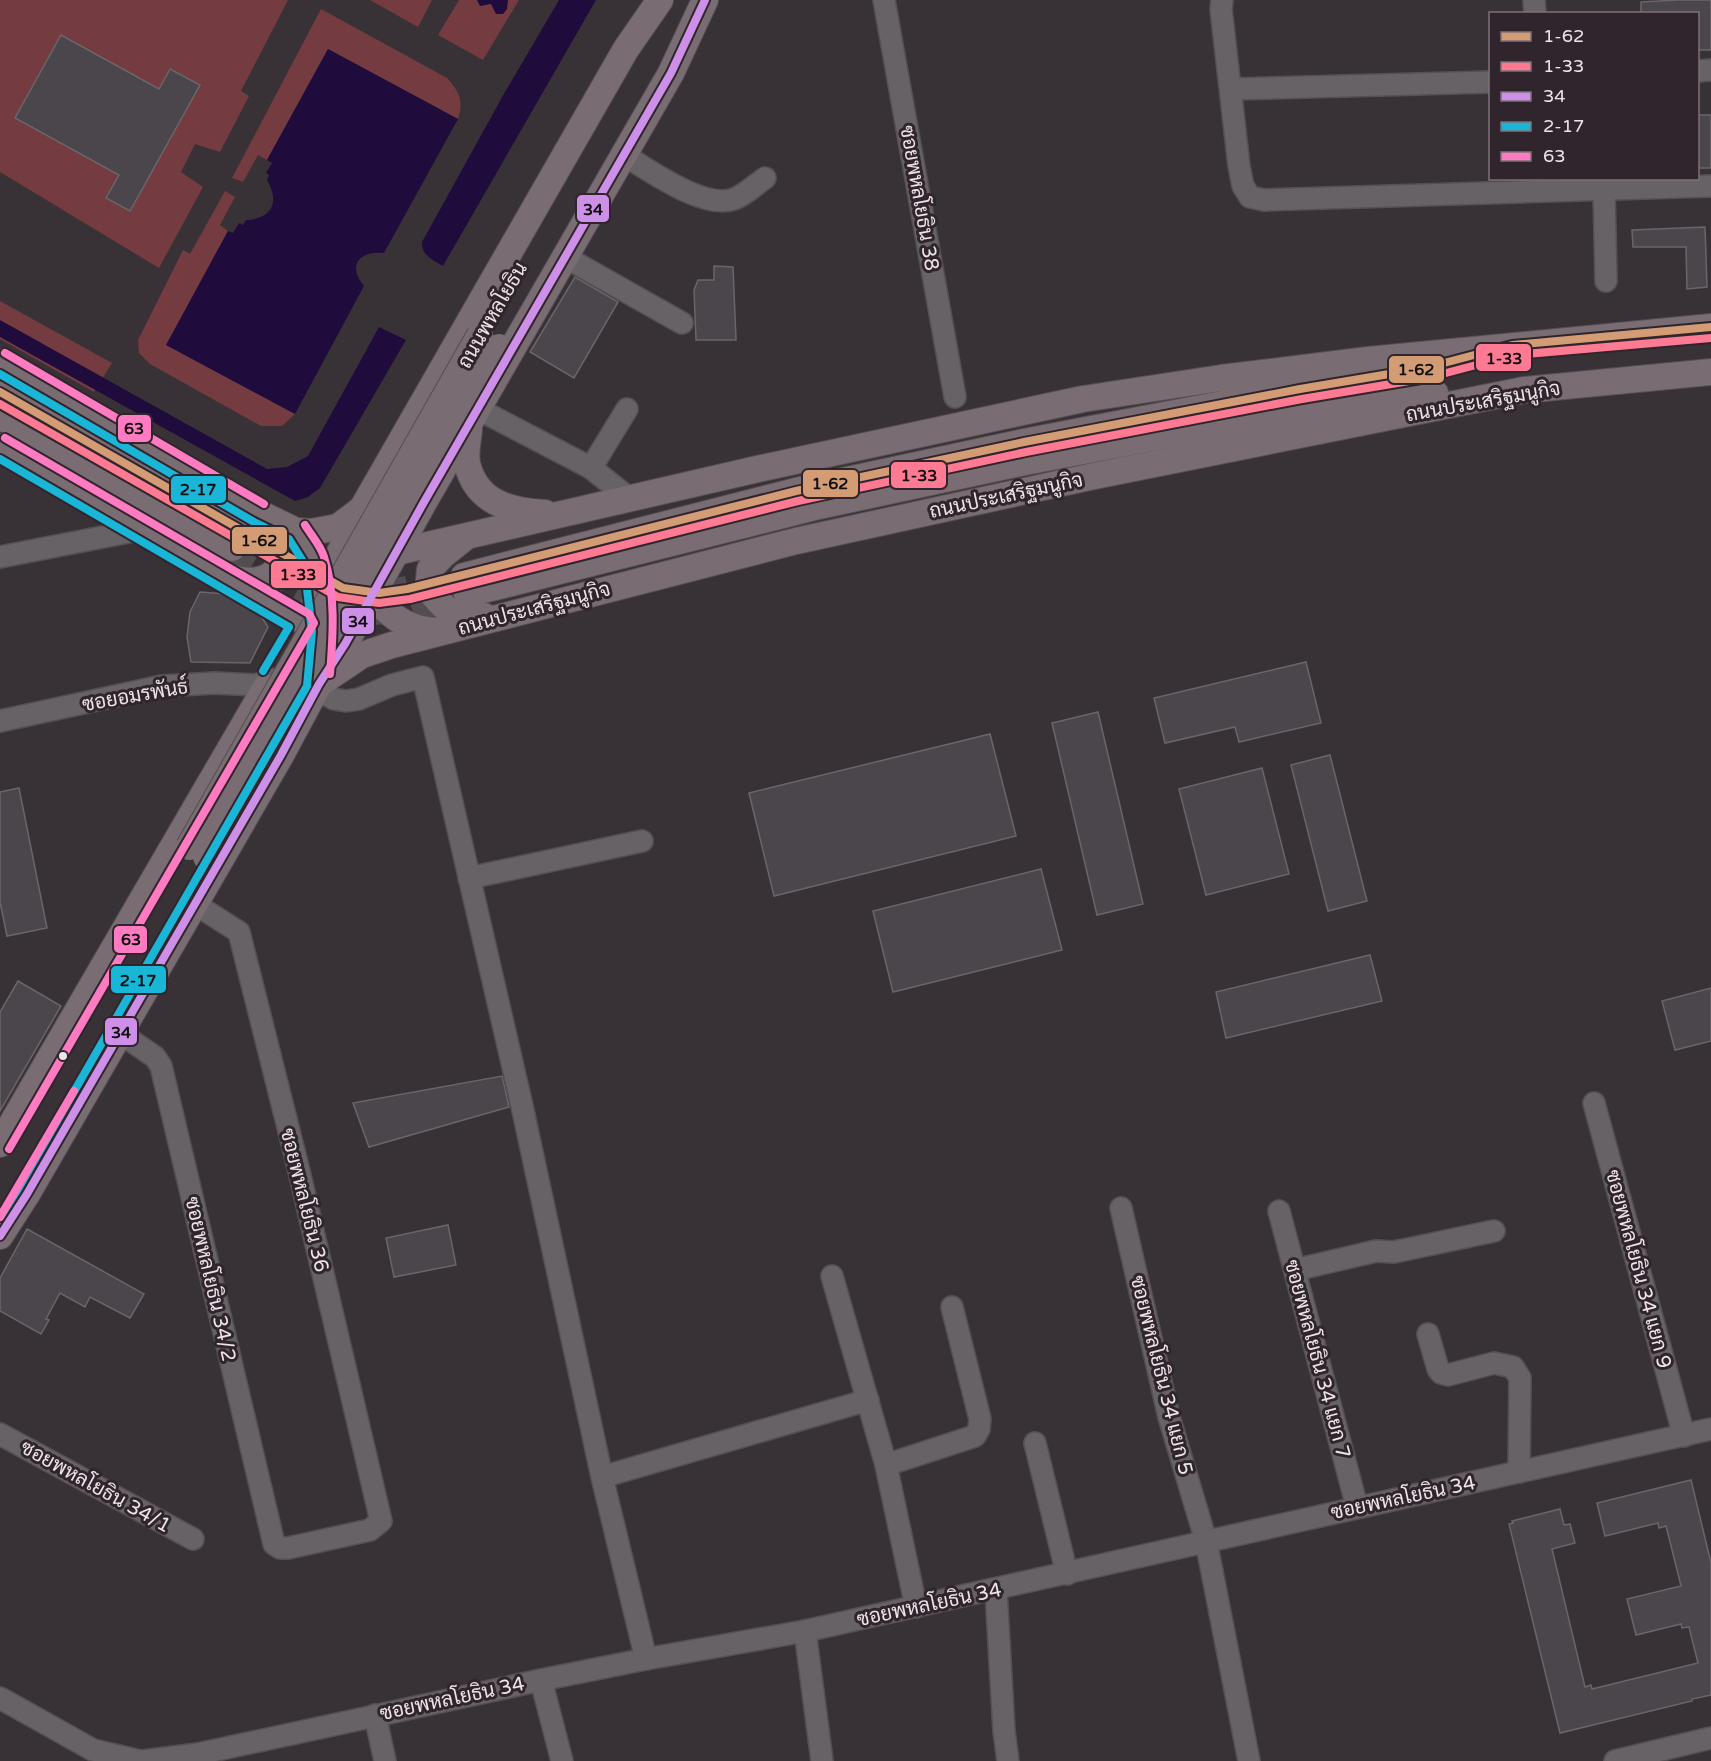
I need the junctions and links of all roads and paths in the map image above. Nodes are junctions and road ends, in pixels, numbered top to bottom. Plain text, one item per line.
1 (660, 0) edge
2 (667, 0) edge
3 (704, 0) edge
4 (884, 0) edge
5 (1222, 0) edge
6 (1489, 82) edge
7 (1231, 89) junction
8 (624, 155) junction
9 (765, 178) dead end
10 (1542, 184) edge
11 (1711, 186) edge
12 (1604, 189) junction
13 (565, 257) junction
14 (1606, 281) dead end
15 (682, 323) dead end
16 (1711, 327) edge
17 (490, 341) junction
18 (1512, 345) junction
19 (0, 362) edge
20 (1711, 372) edge
21 (1524, 390) junction
22 (0, 392) edge
23 (955, 397) dead end
24 (424, 400) junction
25 (627, 409) dead end
26 (0, 416) edge
27 (473, 416) junction
28 (0, 447) edge
29 (591, 468) junction
30 (630, 499) junction
31 (564, 514) junction
32 (358, 518) junction
33 (144, 529) junction
34 (244, 530) junction
35 (296, 531) junction
36 (466, 537) junction
37 (397, 552) junction
38 (0, 557) edge
39 (224, 576) junction
40 (368, 585) junction
41 (316, 615) junction
42 (502, 616) junction
43 (448, 631) junction
44 (413, 640) junction
45 (345, 644) junction
46 (270, 679) junction
47 (318, 687) junction
48 (0, 721) edge
49 (240, 732) junction
50 (281, 755) junction
51 (642, 841) dead end
52 (197, 852) junction
53 (469, 878) junction
54 (195, 904) junction
55 (120, 1033) junction
56 (1594, 1103) dead end
57 (0, 1144) edge
58 (0, 1165) edge
59 (1121, 1208) dead end
60 (1279, 1211) dead end
61 (0, 1220) edge
62 (1494, 1231) dead end
63 (0, 1236) edge
64 (1295, 1270) junction
65 (832, 1276) dead end
66 (952, 1307) dead end
67 (1428, 1334) dead end
68 (868, 1401) junction
69 (1711, 1429) edge
70 (0, 1434) edge
71 (1684, 1436) junction
72 (1035, 1443) dead end
73 (885, 1465) junction
74 (1519, 1472) junction
75 (602, 1477) junction
76 (1357, 1507) junction
77 (193, 1539) dead end
78 (1206, 1541) junction
79 (274, 1544) joint
80 (1067, 1574) junction
81 (996, 1590) junction
82 (916, 1607) junction
83 (805, 1631) junction
84 (646, 1659) junction
85 (541, 1680) junction
86 (0, 1698) edge
87 (375, 1715) junction
88 (1711, 1738) edge
89 (91, 1756) edge
90 (142, 1761) edge
91 (385, 1761) edge
92 (561, 1761) edge
93 (822, 1761) edge
94 (1008, 1761) edge
95 (1249, 1761) edge
96 (1615, 1761) edge

1 - 24 main road, ถนนพหลโยธิน
2 - 17 main road, ถนนพหลโยธิน
3 - 8 main road, ถนนพหลโยธิน
3 - 17 main road, ถนนพหลโยธิน
4 - 23 street, ซอยพหลโยธิน 38
5 - 7 street
6 - 7 street
7 - 10 street
8 - 9 street
8 - 13 main road, ถนนพหลโยธิน
10 - 12 street
11 - 12 street
12 - 14 street
13 - 15 street
13 - 27 main road, ถนนพหลโยธิน
16 - 18 main road
17 - 52 main road, ถนนพหลโยธิน, bridge
18 - 21 main road
18 - 30 main road
19 - 34 main road
20 - 21 main road, ถนนประเสริฐมนูกิจ
21 - 42 main road, ถนนประเสริฐมนูกิจ
22 - 34 main road
24 - 27 main road
24 - 32 main road, ถนนพหลโยธิน
25 - 29 street
26 - 34 main road
27 - 29 street
27 - 31 main road
27 - 37 main road, ถนนพหลโยธิน
28 - 33 main road
29 - 30 street
30 - 31 main road
31 - 36 main road
32 - 35 main road
32 - 40 main road
32 - 41 main road, ถนนพหลโยธิน
33 - 38 street
33 - 39 main road
34 - 35 main road
34 - 39 main road
35 - 41 main road
36 - 37 main road
36 - 42 main road
37 - 40 main road, ถนนพหลโยธิน
39 - 41 main road
40 - 41 main road
40 - 43 main road
40 - 45 main road, ถนนพหลโยธิน
41 - 45 main road
41 - 46 main road, ถนนพหลโยธิน
41 - 47 main road
42 - 43 main road, ถนนประเสริฐมนูกิจ
43 - 44 main road, ถนนประเสริฐมนูกิจ
44 - 45 main road
44 - 47 main road, ถนนประเสริฐมนูกิจ
45 - 47 main road, ถนนพหลโยธิน
46 - 48 street, ซอยอมรพันธ์
46 - 49 main road, ถนนพหลโยธิน
47 - 50 main road, ถนนพหลโยธิน
47 - 53 street
49 - 50 main road
49 - 57 main road, ถนนพหลโยธิน
50 - 54 main road, ถนนพหลโยธิน
51 - 53 street
52 - 58 main road, ถนนพหลโยธิน
52 - 61 main road, ถนนพหลโยธิน
53 - 75 street
54 - 55 main road, ถนนพหลโยธิน
54 - 79 street, ซอยพหลโยธิน 36
55 - 63 main road, ถนนพหลโยธิน
55 - 79 street, ซอยพหลโยธิน 34/2
56 - 71 street, ซอยพหลโยธิน 34 แยก 9
59 - 78 street, ซอยพหลโยธิน 34 แยก 5
60 - 64 street, ซอยพหลโยธิน 34 แยก 7
62 - 64 street
64 - 76 street, ซอยพหลโยธิน 34 แยก 7
65 - 68 street
66 - 73 street
67 - 74 street
68 - 73 street
68 - 75 street
69 - 71 street, ซอยพหลโยธิน 34
70 - 77 street, ซอยพหลโยธิน 34/1
71 - 74 street, ซอยพหลโยธิน 34
72 - 80 street
73 - 82 street
74 - 76 street, ซอยพหลโยธิน 34
75 - 84 street
76 - 78 street, ซอยพหลโยธิน 34
78 - 80 street, ซอยพหลโยธิน 34
78 - 95 street, ซอยพหลโยธิน 34 แยก 5
80 - 81 street, ซอยพหลโยธิน 34
81 - 82 street, ซอยพหลโยธิน 34
81 - 94 street
82 - 83 street, ซอยพหลโยธิน 34
83 - 84 street, ซอยพหลโยธิน 34
83 - 93 street
84 - 85 street, ซอยพหลโยธิน 34
85 - 87 street, ซอยพหลโยธิน 34
85 - 92 street
86 - 89 street, ซอยพหลโยธิน 34
87 - 90 street, ซอยพหลโยธิน 34
87 - 91 street
88 - 96 street
89 - 90 street, ซอยพหลโยธิน 34

